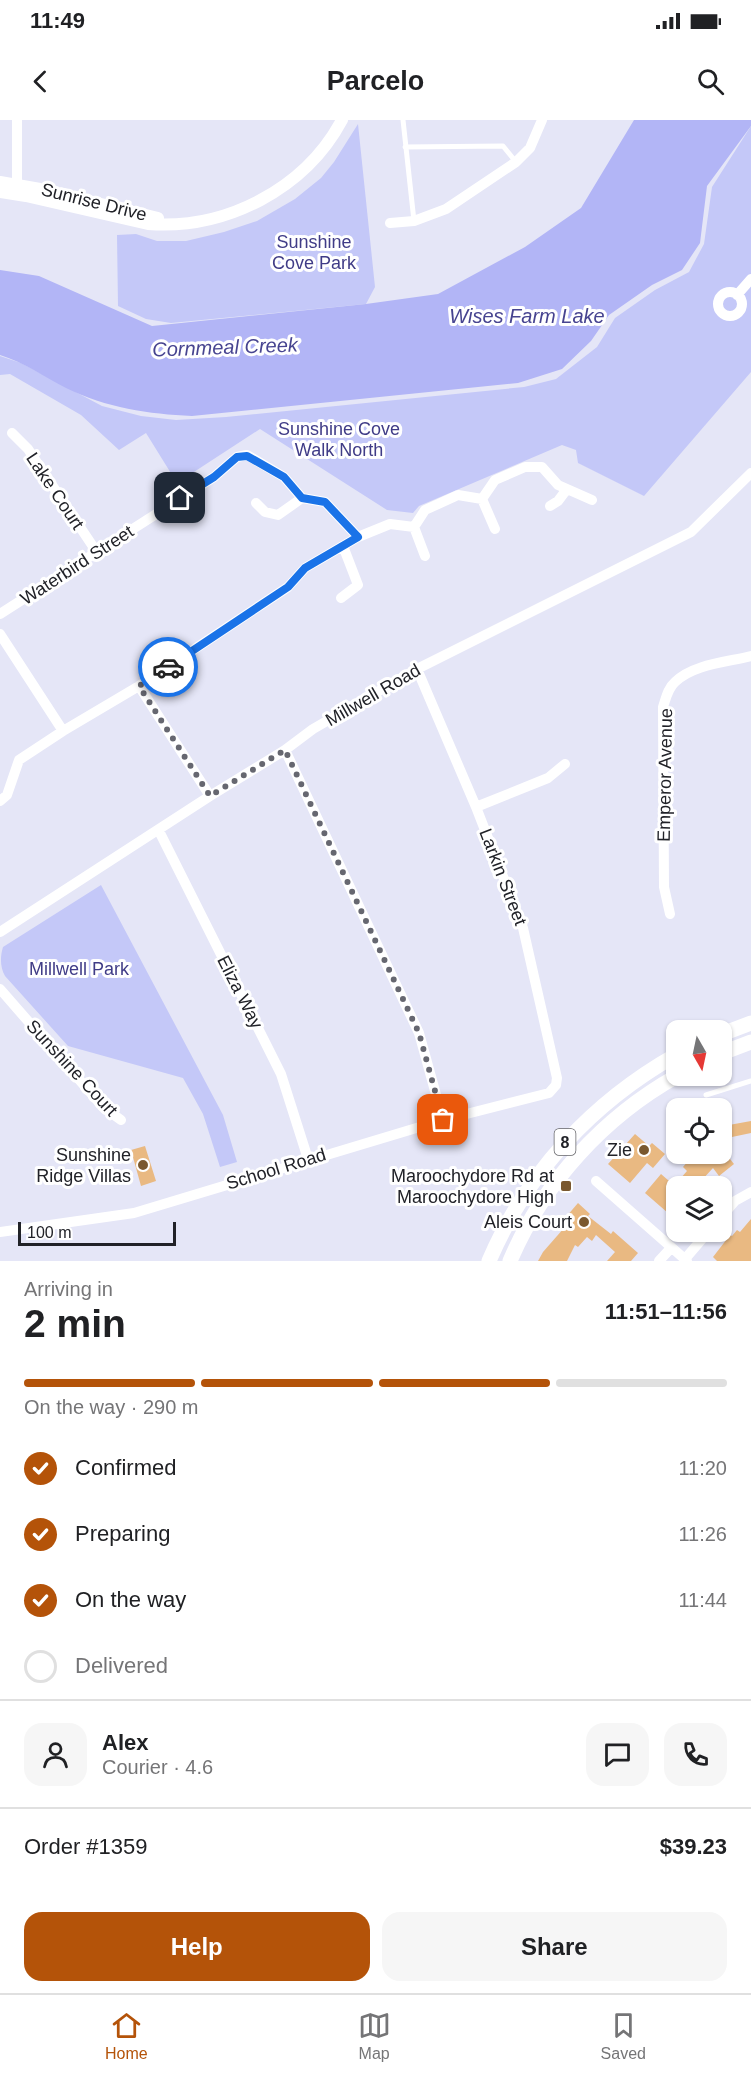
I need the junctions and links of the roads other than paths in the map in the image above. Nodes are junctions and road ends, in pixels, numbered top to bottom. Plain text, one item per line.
1 (16, 120) edge
2 (342, 120) edge
3 (403, 120) edge
4 (542, 120) edge
5 (405, 147) junction
6 (516, 162) junction
7 (0, 182) edge
8 (17, 189) junction
9 (0, 192) edge
10 (77, 198) junction
11 (115, 218) junction
12 (189, 221) junction
13 (414, 221) junction
14 (390, 223) dead end
15 (750, 278) edge
16 (737, 295) dead end
17 (12, 433) dead end
18 (751, 473) edge
19 (567, 489) junction
20 (302, 498) junction
21 (482, 499) junction
22 (592, 500) dead end
23 (256, 502) dead end
24 (550, 506) dead end
25 (414, 527) junction
26 (495, 529) dead end
27 (358, 537) junction
28 (343, 546) junction
29 (96, 551) junction
30 (425, 556) dead end
31 (341, 598) dead end
32 (0, 614) edge
33 (0, 634) edge
34 (751, 656) edge
35 (417, 669) junction
36 (139, 686) junction
37 (63, 731) junction
38 (285, 750) junction
39 (565, 764) dead end
40 (210, 796) junction
41 (0, 801) edge
42 (476, 807) junction
43 (159, 831) junction
44 (670, 914) dead end
45 (0, 932) edge
46 (0, 988) edge
47 (751, 1023) edge
48 (732, 1030) edge
49 (751, 1042) edge
50 (732, 1049) edge
51 (666, 1061) edge
52 (751, 1081) edge
53 (666, 1083) edge
54 (549, 1093) joint
55 (706, 1095) dead end
56 (121, 1120) dead end
57 (443, 1120) junction
58 (308, 1160) junction
59 (596, 1181) dead end
60 (751, 1192) edge
61 (732, 1204) edge
62 (0, 1232) edge
63 (700, 1242) edge
64 (671, 1248) junction
65 (686, 1260) edge
66 (489, 1261) edge
67 (510, 1261) edge
68 (659, 1261) edge

1 - 8 street
2 - 12 street, Sunrise Drive
3 - 5 lane
4 - 6 street
5 - 6 lane
5 - 13 lane
6 - 13 street
7 - 8 street, Sunrise Drive
8 - 9 street, Sunrise Drive
8 - 10 street, Sunrise Drive
8 - 11 street, Sunrise Drive
10 - 11 street
10 - 12 street, Sunrise Drive
11 - 12 street, Sunrise Drive
13 - 14 street
15 - 16 street
17 - 29 street, Lake Court
18 - 35 street, Millwell Road
19 - 21 street
19 - 22 street
19 - 24 street
20 - 23 street
20 - 27 street
20 - 29 street, Waterbird Street
21 - 25 street
21 - 26 street
25 - 27 street
25 - 30 street
27 - 28 street
28 - 31 street
28 - 36 street
29 - 32 street, Waterbird Street
33 - 37 street
34 - 44 street, Emperor Avenue
35 - 38 street, Millwell Road
35 - 42 street, Larkin Street
36 - 37 street
36 - 40 street
37 - 41 street
38 - 40 street, Millwell Road
38 - 57 street
39 - 42 street
40 - 43 street, Millwell Road
42 - 54 street, Larkin Street
43 - 45 street, Millwell Road
43 - 58 street, Eliza Way
46 - 56 street, Sunshine Court
47 - 48 main road
49 - 50 main road
51 - 66 main road, 8
52 - 55 lane
53 - 67 main road, 8
54 - 57 street, School Road
57 - 58 street, School Road
58 - 62 street, School Road
59 - 64 street
60 - 61 street
63 - 65 street
64 - 65 street
64 - 68 street

